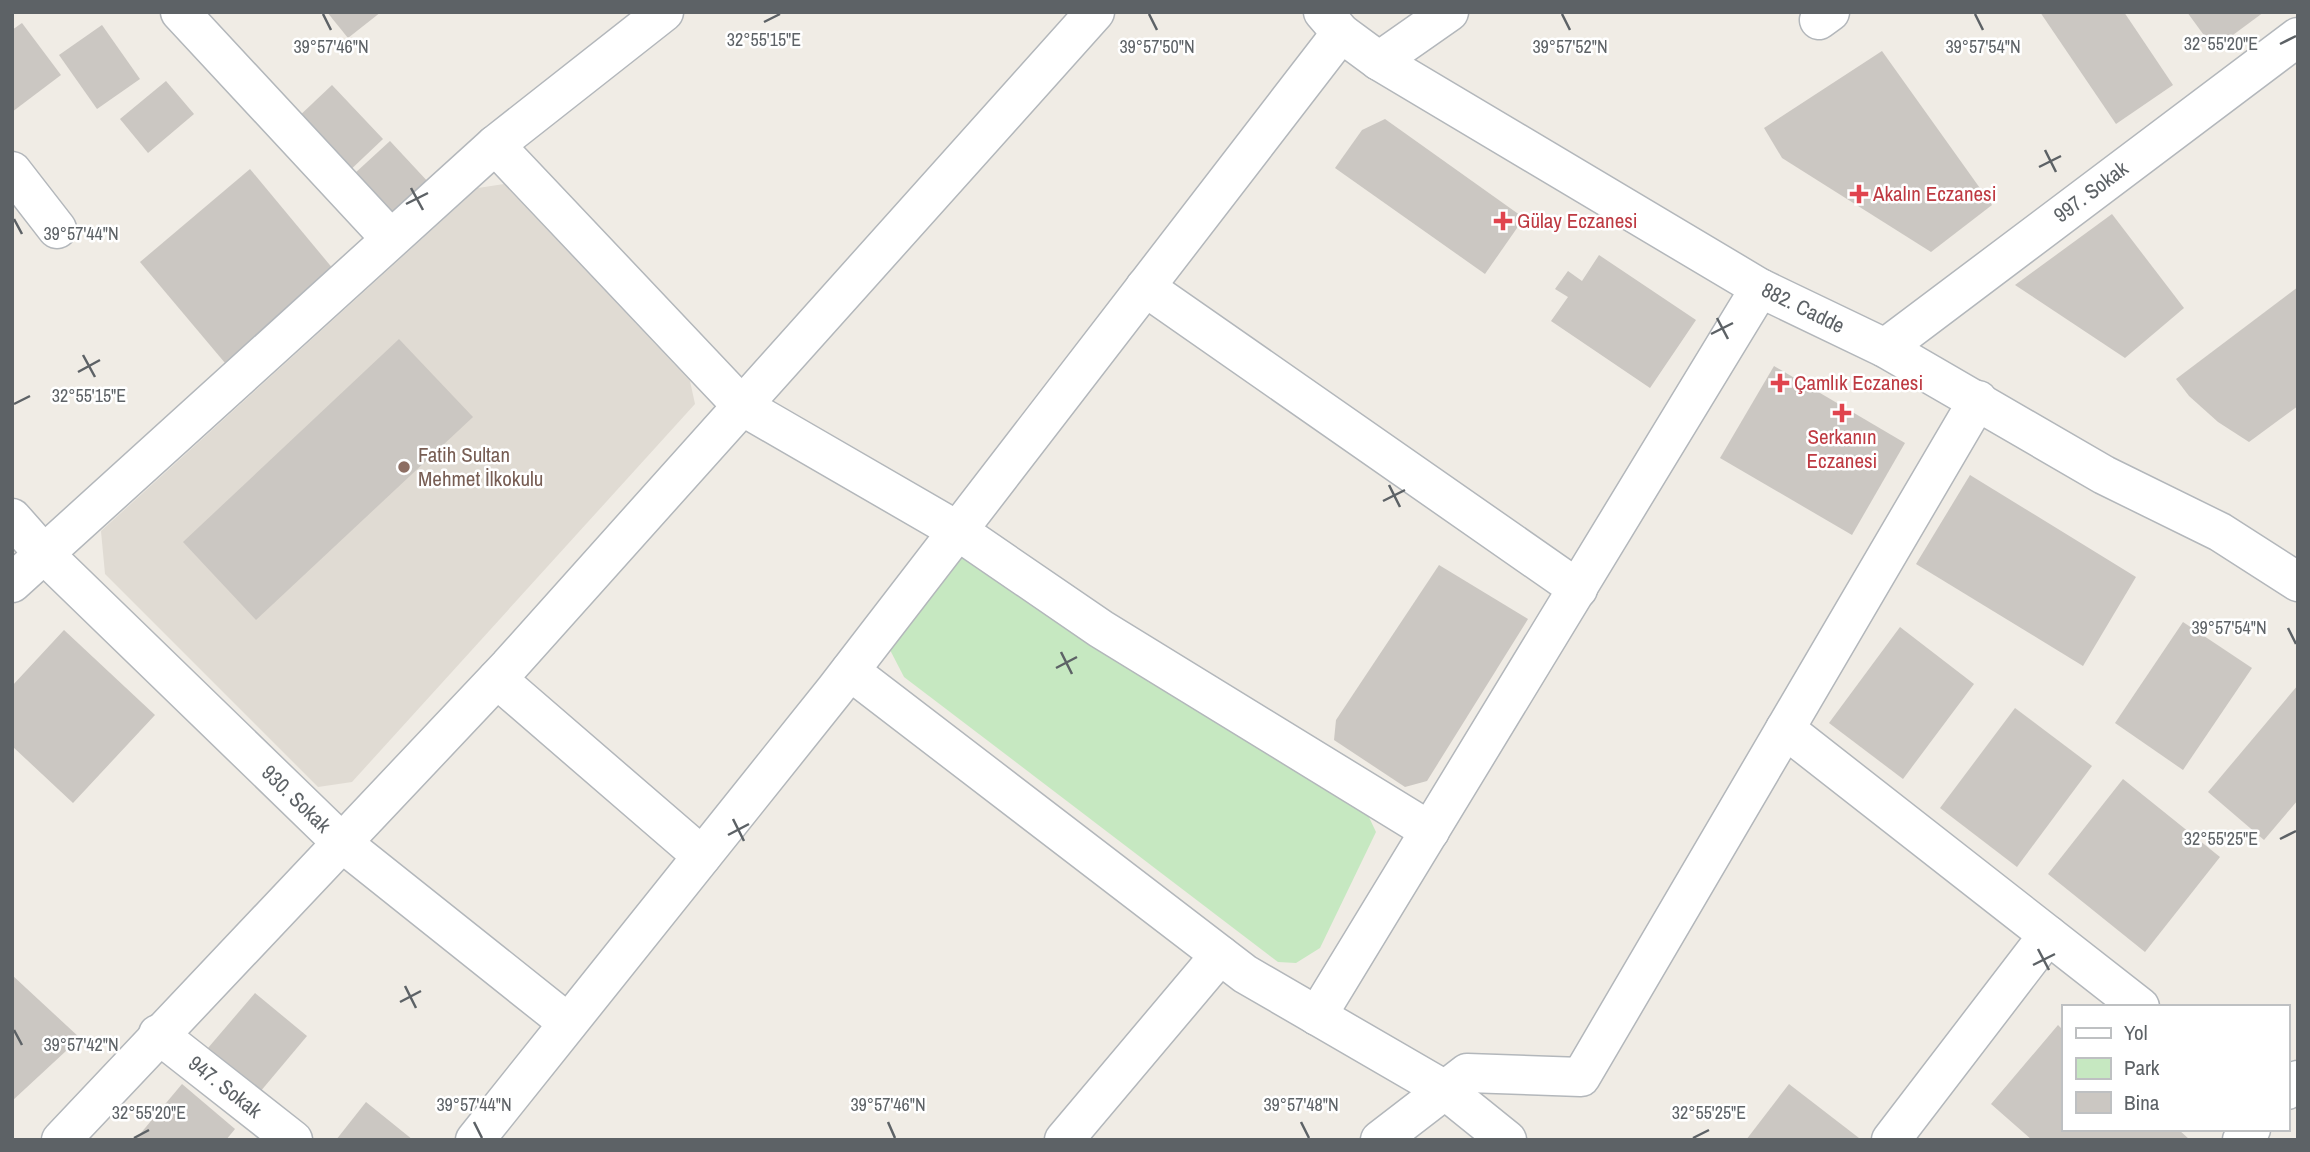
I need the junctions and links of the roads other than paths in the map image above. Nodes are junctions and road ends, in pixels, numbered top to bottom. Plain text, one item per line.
1 (180, 12) edge
2 (664, 12) edge
3 (1095, 12) edge
4 (1449, 12) edge
5 (1332, 23) edge
6 (2298, 37) edge
7 (1379, 61) junction
8 (495, 145) junction
9 (12, 171) edge
10 (57, 229) dead end
11 (390, 238) junction
12 (1145, 287) junction
13 (1760, 288) junction
14 (1885, 348) junction
15 (1978, 400) junction
16 (742, 406) junction
17 (12, 518) edge
18 (958, 531) junction
19 (43, 552) junction
20 (2298, 582) edge
21 (12, 583) edge
22 (1578, 589) junction
23 (850, 671) junction
24 (497, 679) junction
25 (1785, 729) junction
26 (1430, 831) junction
27 (341, 842) junction
28 (702, 856) junction
29 (2048, 935) junction
30 (1220, 955) junction
31 (2137, 1005) edge
32 (1317, 1016) junction
33 (568, 1024) junction
34 (158, 1034) junction
35 (1445, 1090) junction
36 (61, 1140) edge
37 (292, 1140) edge
38 (475, 1140) edge
39 (1064, 1140) edge
40 (1380, 1140) edge
41 (1507, 1140) edge
42 (1891, 1140) edge

1 - 11 street
2 - 8 street
3 - 16 street
4 - 7 street
5 - 7 street, 882. Cadde
5 - 12 street
6 - 14 street, 997. Sokak
7 - 13 street, 882. Cadde
8 - 11 street
8 - 16 street
9 - 10 street
11 - 19 street
12 - 18 street
12 - 22 street
13 - 14 street, 882. Cadde
13 - 22 street
14 - 15 street, 882. Cadde
15 - 20 street, 882. Cadde
15 - 25 street
16 - 18 street
16 - 24 street
17 - 19 street, 930. Sokak
18 - 23 street
18 - 26 street
19 - 21 street
19 - 27 street, 930. Sokak
22 - 26 street
23 - 28 street
23 - 30 street
24 - 27 street
24 - 28 street
25 - 29 street
25 - 35 street
26 - 32 street
27 - 33 street, 930. Sokak
27 - 34 street
28 - 33 street
29 - 31 street
29 - 42 street
30 - 32 street
30 - 39 street
32 - 35 street
33 - 38 street
34 - 36 street
34 - 37 street, 947. Sokak
35 - 40 street
35 - 41 street

